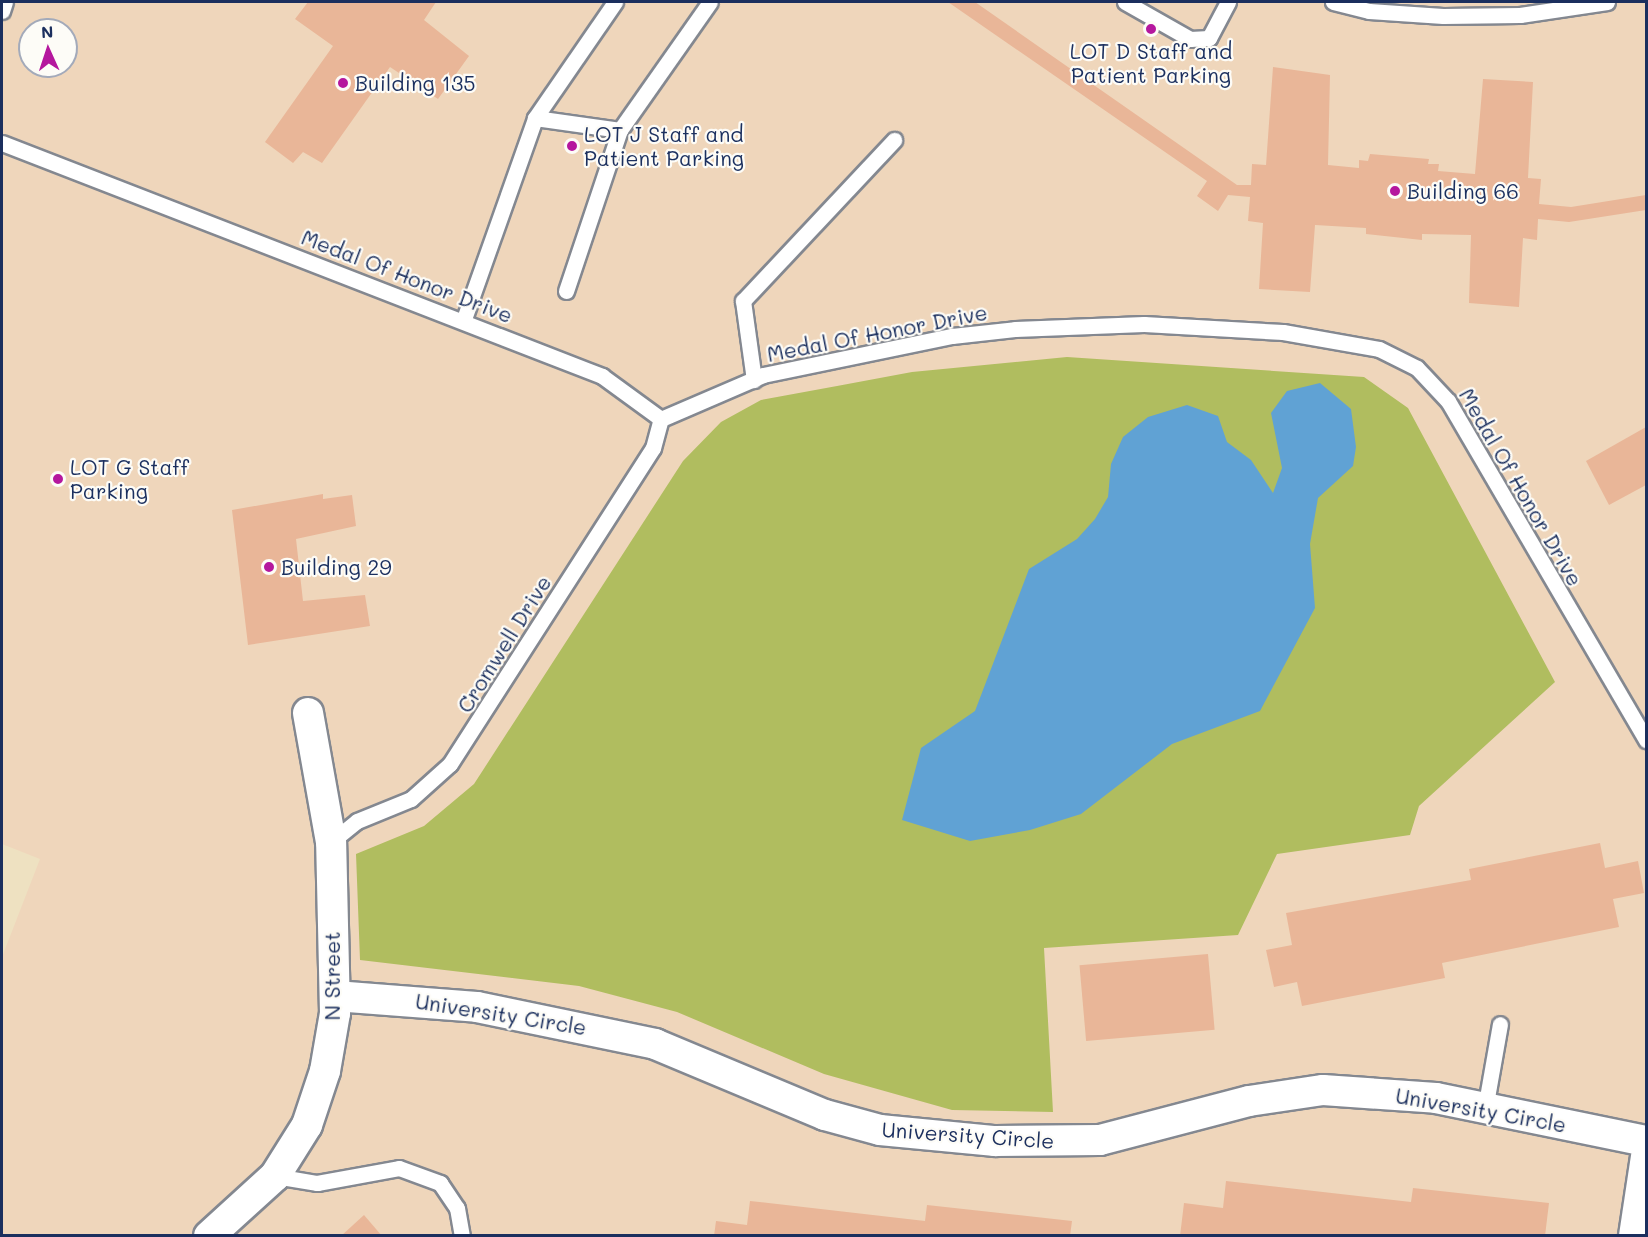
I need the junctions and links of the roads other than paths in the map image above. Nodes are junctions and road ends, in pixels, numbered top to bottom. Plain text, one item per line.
1 (5, 2) edge
2 (615, 2) edge
3 (710, 2) edge
4 (1125, 2) edge
5 (1228, 2) edge
6 (1333, 2) edge
7 (1607, 2) edge
8 (2, 11) edge
9 (535, 118) junction
10 (620, 130) junction
11 (894, 140) dead end
12 (2, 143) edge
13 (566, 291) dead end
14 (464, 319) junction
15 (754, 380) junction
16 (661, 419) junction
17 (308, 713) dead end
18 (1647, 740) edge
19 (330, 842) junction
20 (335, 996) junction
21 (1500, 1024) dead end
22 (1485, 1109) junction
23 (1647, 1140) edge
24 (1647, 1157) edge
25 (275, 1176) junction
26 (209, 1236) edge
27 (462, 1236) edge
28 (1634, 1236) edge

1 - 8 lane
2 - 9 lane
3 - 10 lane
4 - 5 lane
6 - 7 lane
9 - 10 lane
9 - 14 lane
10 - 13 lane
11 - 15 lane
12 - 14 lane, Medal Of Honor Drive
14 - 16 lane, Medal Of Honor Drive
15 - 16 lane, Medal Of Honor Drive
15 - 18 lane, Medal Of Honor Drive
16 - 19 lane, Cromwell Drive
17 - 19 street, N Street
19 - 20 street, N Street
20 - 22 street, University Circle
20 - 25 street, N Street
21 - 22 lane
22 - 23 street, University Circle
24 - 28 street
25 - 26 street, N Street
25 - 27 lane

